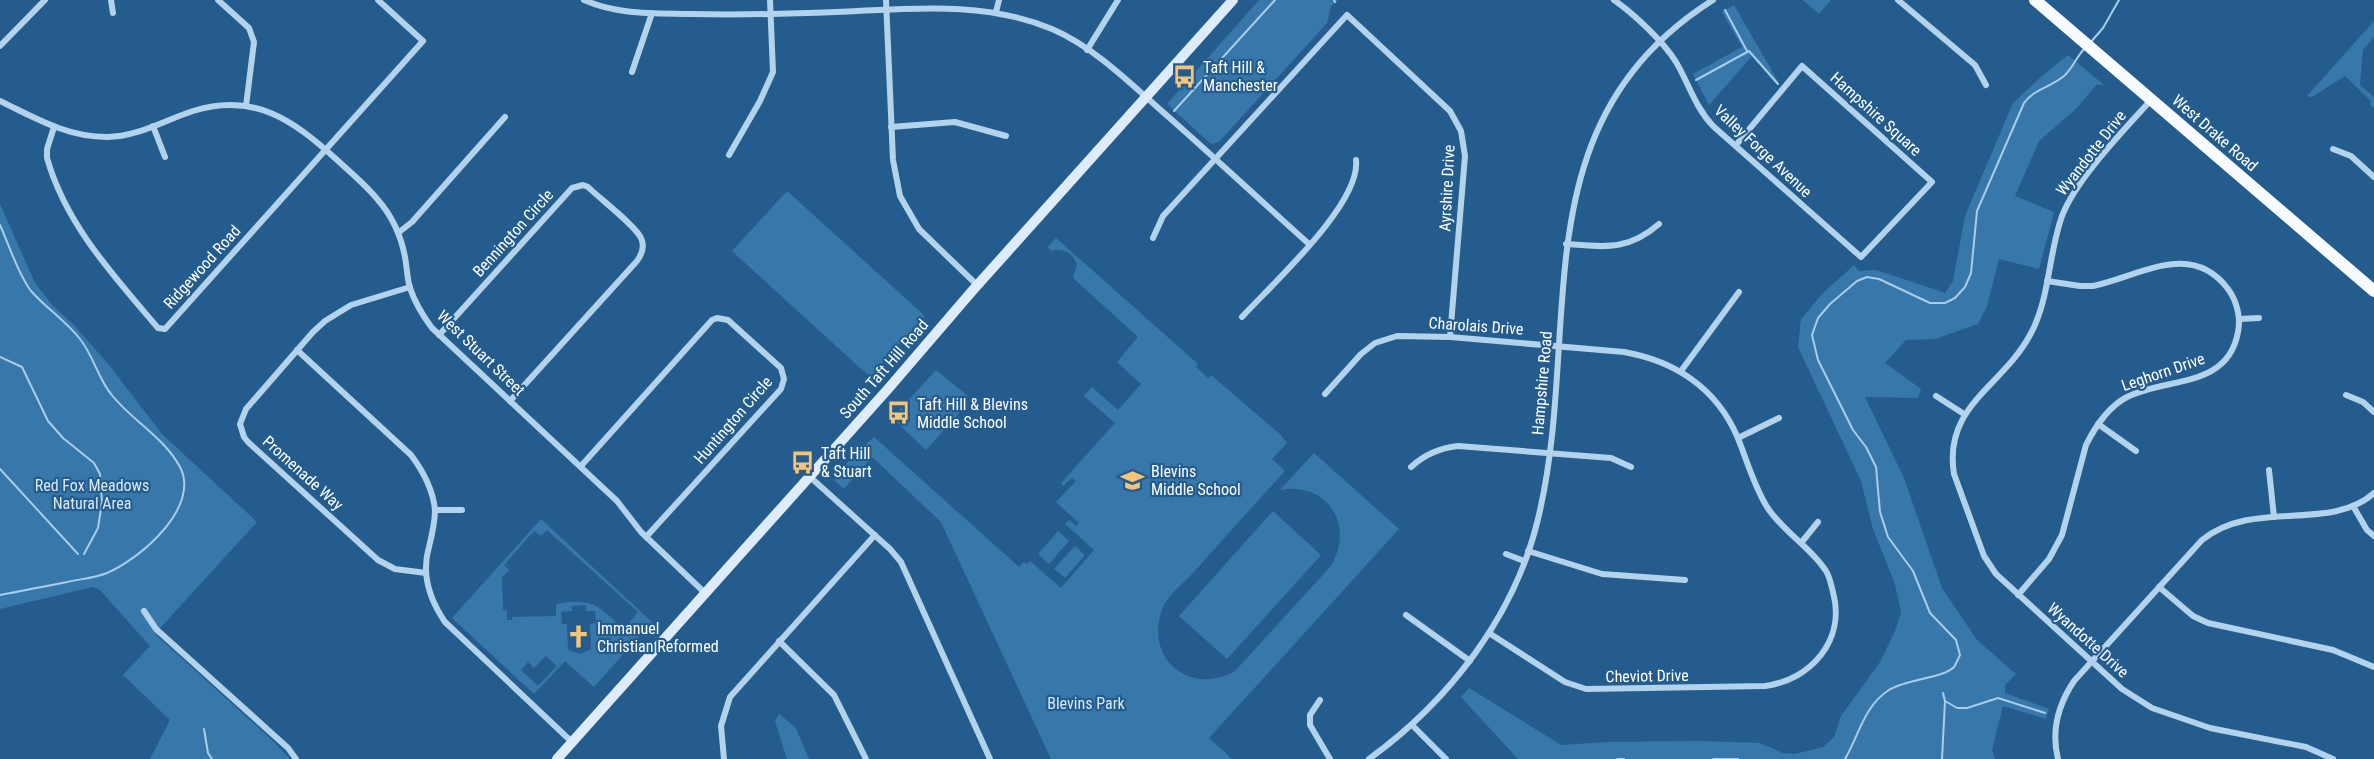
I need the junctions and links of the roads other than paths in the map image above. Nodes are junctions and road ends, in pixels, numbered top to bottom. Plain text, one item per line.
1 (45, 0) edge
2 (111, 0) edge
3 (218, 0) edge
4 (378, 0) edge
5 (584, 0) edge
6 (771, 0) edge
7 (886, 0) edge
8 (999, 0) edge
9 (1118, 0) edge
10 (1233, 0) edge
11 (1614, 0) edge
12 (1713, 0) edge
13 (1898, 0) edge
14 (2035, 0) edge
15 (885, 10) junction
16 (996, 12) junction
17 (113, 13) dead end
18 (652, 13) junction
19 (771, 15) junction
20 (1659, 42) junction
21 (0, 46) edge
22 (1087, 51) junction
23 (632, 72) dead end
24 (1986, 85) dead end
25 (1146, 97) junction
26 (2151, 100) junction
27 (0, 101) edge
28 (246, 106) junction
29 (505, 117) dead end
30 (153, 126) junction
31 (54, 127) junction
32 (891, 127) junction
33 (1006, 136) dead end
34 (1736, 146) junction
35 (325, 149) junction
36 (2333, 149) dead end
37 (729, 155) dead end
38 (165, 158) dead end
39 (1215, 159) junction
40 (1356, 160) dead end
41 (2374, 177) edge
42 (1659, 224) dead end
43 (398, 234) junction
44 (1153, 238) dead end
45 (1309, 244) junction
46 (1566, 244) junction
47 (1861, 257) joint
48 (2047, 281) junction
49 (2372, 284) edge
50 (977, 285) junction
51 (410, 287) junction
52 (1739, 292) dead end
53 (1242, 317) dead end
54 (2259, 318) dead end
55 (2239, 319) junction
56 (439, 335) junction
57 (1450, 337) junction
58 (1560, 346) junction
59 (297, 350) junction
60 (1682, 371) junction
61 (1325, 394) dead end
62 (2346, 395) dead end
63 (1936, 396) dead end
64 (510, 401) junction
65 (2374, 411) edge
66 (1964, 414) junction
67 (1779, 418) dead end
68 (2098, 424) junction
69 (1738, 438) junction
70 (2136, 451) dead end
71 (1549, 453) junction
72 (580, 466) junction
73 (1410, 467) dead end
74 (1631, 467) dead end
75 (2270, 470) dead end
76 (809, 475) junction
77 (2374, 493) edge
78 (2353, 506) junction
79 (435, 510) junction
80 (462, 510) dead end
81 (2274, 517) junction
82 (1818, 522) dead end
83 (875, 535) junction
84 (2374, 536) edge
85 (646, 537) junction
86 (1800, 543) junction
87 (1528, 551) junction
88 (1506, 554) dead end
89 (1524, 561) junction
90 (426, 573) junction
91 (1685, 580) dead end
92 (2159, 587) junction
93 (705, 593) junction
94 (2018, 595) junction
95 (144, 611) dead end
96 (1406, 615) dead end
97 (1489, 633) junction
98 (779, 641) junction
99 (1470, 661) junction
100 (2092, 662) junction
101 (1815, 663) joint
102 (2374, 667) edge
103 (1320, 700) dead end
104 (1412, 725) junction
105 (573, 742) junction
106 (296, 759) edge
107 (557, 759) edge
108 (724, 759) edge
109 (866, 759) edge
110 (990, 759) edge
111 (1330, 759) edge
112 (1369, 759) edge
113 (1446, 759) edge
114 (2058, 759) edge
115 (2333, 759) edge

1 - 21 street
2 - 17 street
3 - 28 street
4 - 35 street, Ridgewood Road
5 - 18 street
6 - 19 street
7 - 15 street
8 - 16 street
9 - 22 street
10 - 25 main road, South Taft Hill Road
11 - 20 street, Valley Forge Avenue
12 - 20 street, Hampshire Road
13 - 24 street
14 - 26 main road, West Drake Road
15 - 16 street
15 - 19 street
15 - 32 street
16 - 22 street
18 - 19 street
18 - 23 street
19 - 37 street
20 - 34 street, Valley Forge Avenue
20 - 46 street, Hampshire Road
22 - 25 street
25 - 39 street
25 - 50 main road, South Taft Hill Road
26 - 48 street, Wyandotte Drive
26 - 49 main road, West Drake Road
27 - 31 street, West Stuart Street
28 - 30 street, West Stuart Street
28 - 35 street, West Stuart Street
29 - 43 street
30 - 31 street, West Stuart Street
30 - 38 street
31 - 35 street, Ridgewood Road
32 - 33 street
32 - 50 street
34 - 47 street, Valley Forge Avenue
34 - 47 street, Hampshire Square
35 - 43 street, West Stuart Street
36 - 41 street
39 - 44 street
39 - 45 street
39 - 57 street, Ayrshire Drive
40 - 45 street
42 - 46 street
43 - 51 street, West Stuart Street
45 - 53 street
46 - 58 street, Hampshire Road
48 - 55 street
48 - 66 street, Wyandotte Drive
50 - 76 main road, South Taft Hill Road
51 - 56 street, West Stuart Street
51 - 59 street, Promenade Way
52 - 60 street
54 - 55 street
55 - 68 street, Leghorn Drive
56 - 64 street, West Stuart Street
56 - 64 street, Bennington Circle
57 - 58 street, Charolais Drive
57 - 61 street, Charolais Drive
58 - 60 street, Charolais Drive
58 - 71 street, Hampshire Road
59 - 79 street
59 - 90 street, Promenade Way
60 - 69 street, Charolais Drive
62 - 65 street
63 - 66 street
64 - 72 street, West Stuart Street
66 - 94 street, Wyandotte Drive
67 - 69 street
68 - 70 street
68 - 94 street, Leghorn Drive
69 - 86 street, Charolais Drive
71 - 73 street
71 - 74 street
71 - 87 street, Hampshire Road
72 - 85 street, West Stuart Street
72 - 85 street, Huntington Circle
75 - 81 street
76 - 83 street
76 - 93 main road, South Taft Hill Road
77 - 78 street
78 - 81 street
78 - 84 street
79 - 80 street
79 - 90 street
81 - 92 street
82 - 86 street
83 - 98 street
83 - 110 street
85 - 93 street, West Stuart Street
86 - 101 street, Charolais Drive
87 - 89 street, Hampshire Road
87 - 91 street
88 - 89 street
89 - 97 street, Hampshire Road
90 - 105 street
92 - 100 street
92 - 102 street
93 - 105 main road, South Taft Hill Road
94 - 100 street, Wyandotte Drive
95 - 106 street
96 - 99 street
97 - 99 street, Hampshire Road
97 - 101 street, Cheviot Drive
98 - 108 street
98 - 109 street
99 - 104 street, Hampshire Road
100 - 114 street
100 - 115 street, Wyandotte Drive
103 - 111 street
104 - 112 street, Hampshire Road
104 - 113 street
105 - 107 main road, South Taft Hill Road

